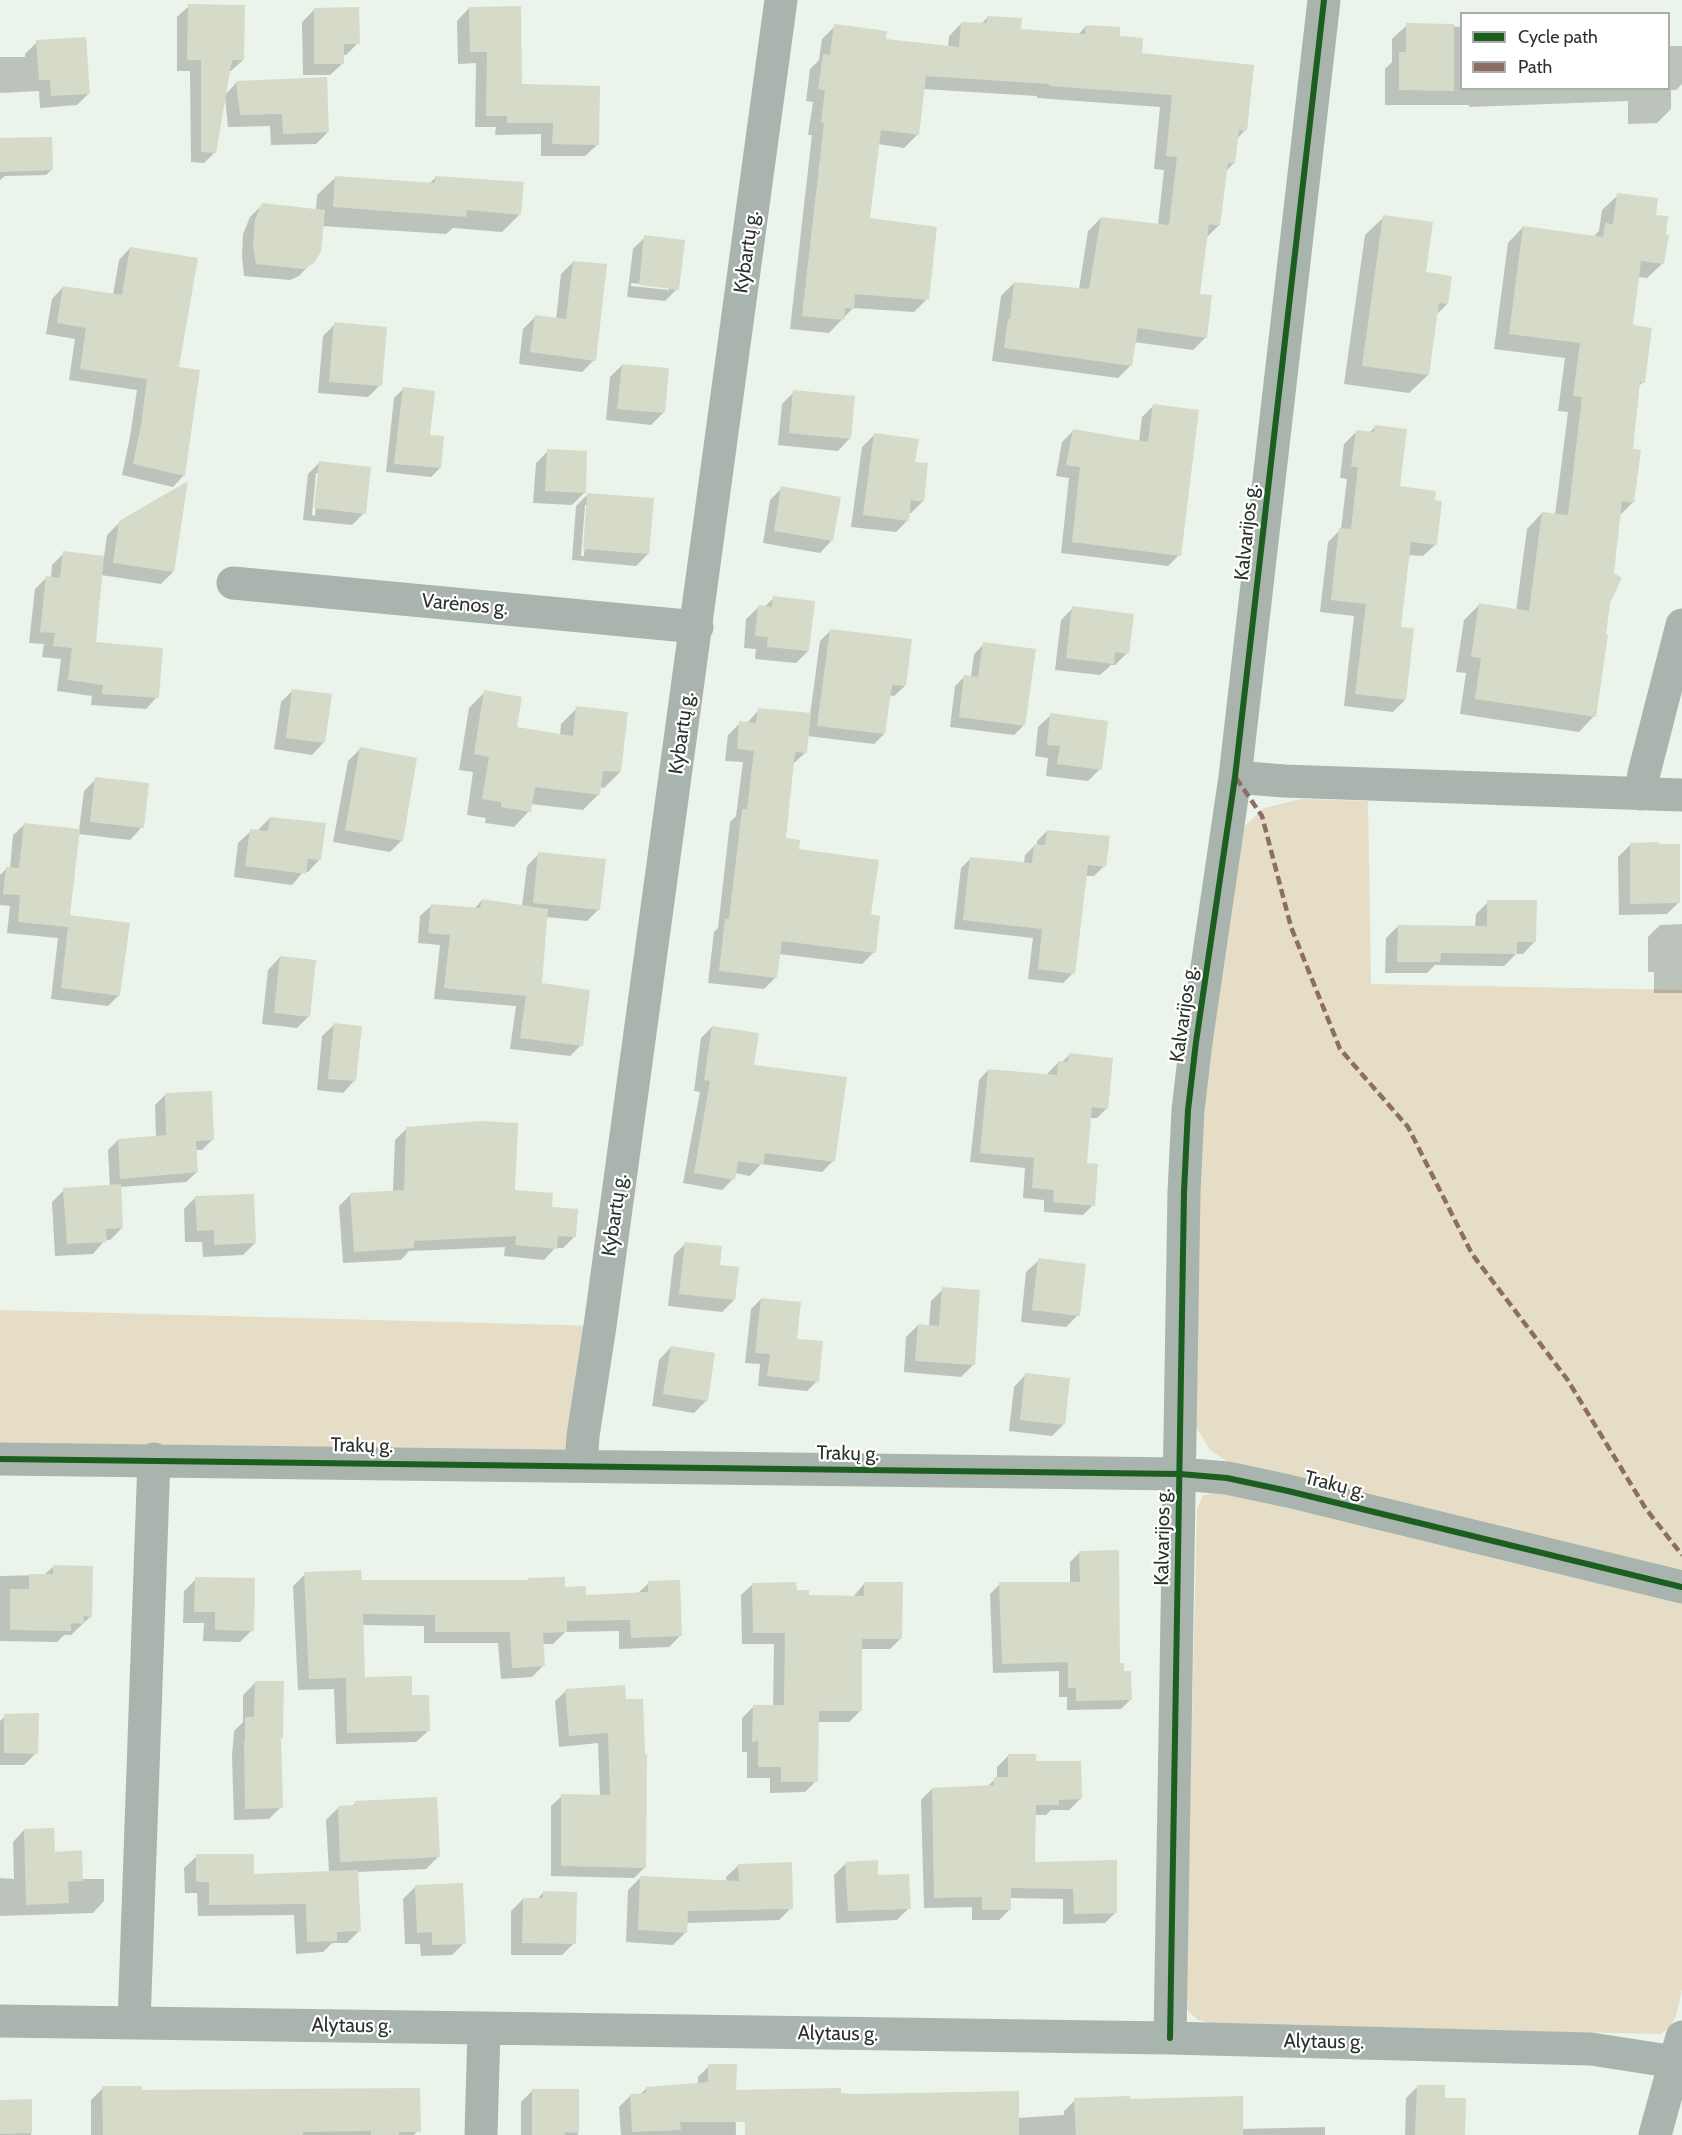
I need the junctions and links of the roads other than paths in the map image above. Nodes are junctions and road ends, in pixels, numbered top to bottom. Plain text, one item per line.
1 (781, 0) edge
2 (1324, 0) edge
3 (233, 583) dead end
4 (1682, 625) edge
5 (697, 627) junction
6 (1235, 777) junction
7 (1641, 794) junction
8 (1682, 795) edge
9 (0, 1459) edge
10 (154, 1459) junction
11 (581, 1466) junction
12 (1180, 1474) junction
13 (1682, 1587) edge
14 (0, 2021) edge
15 (134, 2023) junction
16 (484, 2029) junction
17 (1170, 2038) junction
18 (1678, 2050) edge
19 (481, 2135) edge
20 (1655, 2135) edge

1 - 5 street, Kybartų g.
2 - 6 street, Kalvarijos g.
3 - 5 street, Varėnos g.
4 - 7 street
5 - 11 street, Kybartų g.
6 - 7 street
6 - 12 street, Kalvarijos g.
7 - 8 street
9 - 10 street, Trakų g.
10 - 11 street, Trakų g.
10 - 15 street
11 - 12 street, Trakų g.
12 - 13 street, Trakų g.
12 - 17 street, Kalvarijos g.
14 - 15 street, Alytaus g.
15 - 16 street, Alytaus g.
16 - 17 street, Alytaus g.
16 - 19 street
17 - 18 street, Alytaus g.
18 - 20 street

